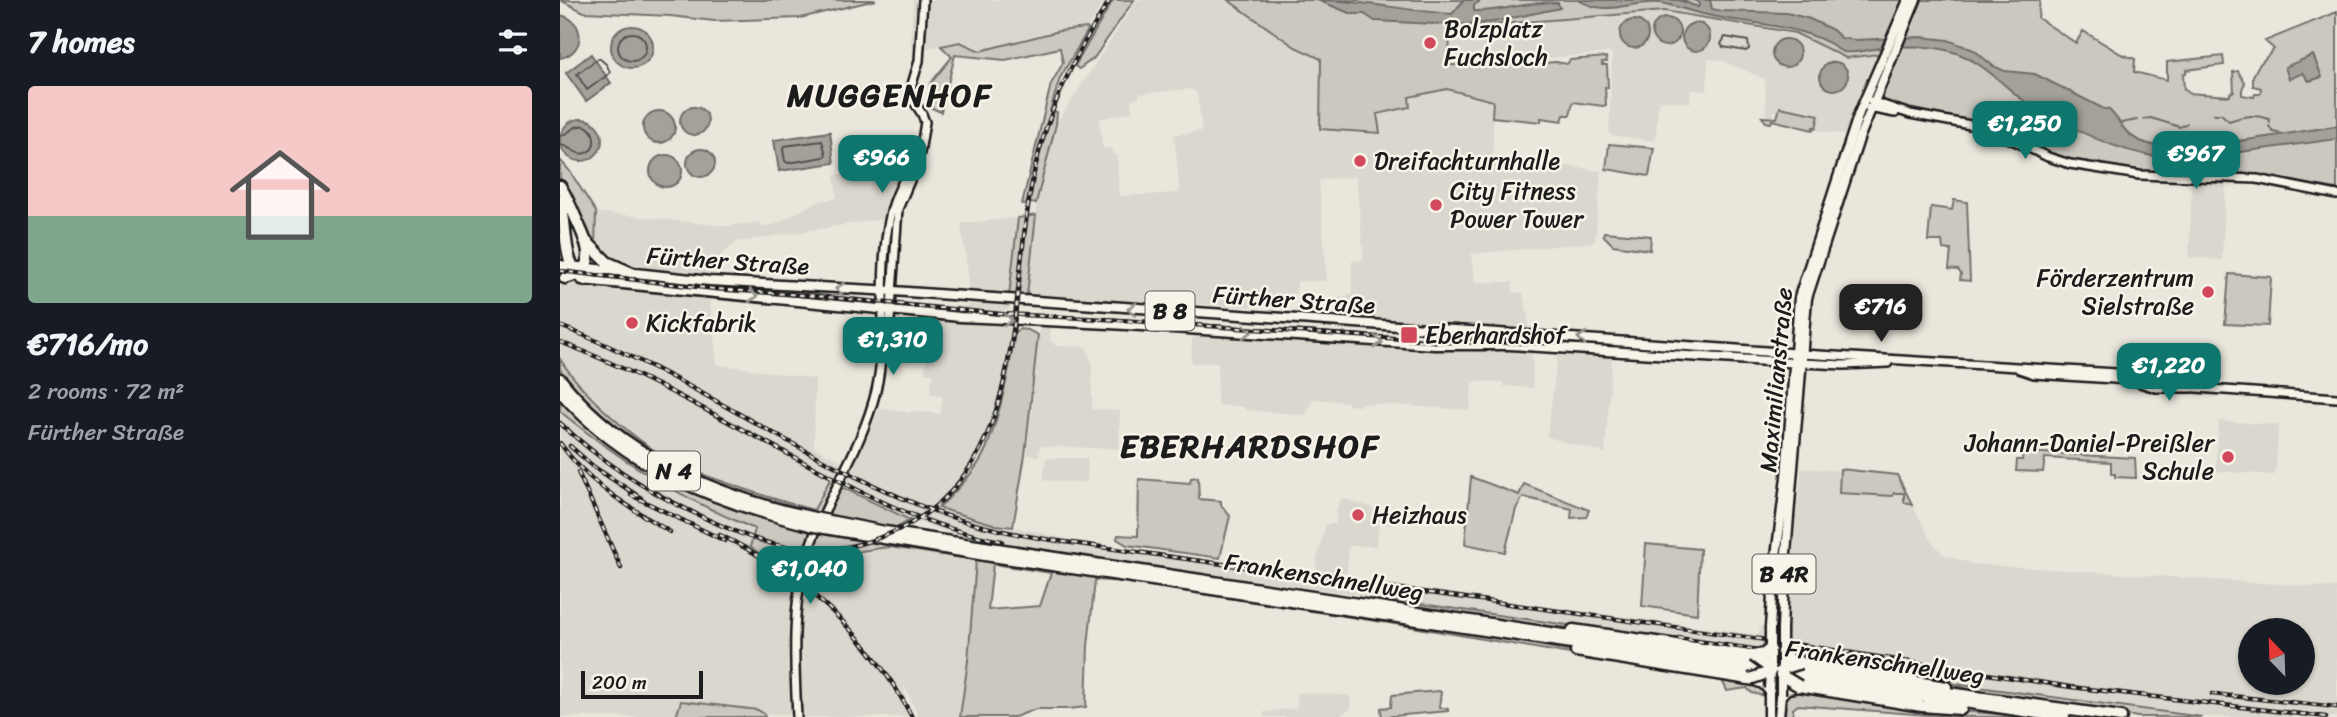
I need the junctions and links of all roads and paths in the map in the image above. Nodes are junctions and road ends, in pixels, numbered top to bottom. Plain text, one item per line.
1 (923, 0) edge
2 (1908, 0) edge
3 (1916, 0) edge
4 (1880, 74) junction
5 (1874, 100) junction
6 (1867, 106) junction
7 (1910, 114) junction
8 (560, 186) edge
9 (2337, 195) edge
10 (560, 200) edge
11 (563, 223) junction
12 (560, 237) edge
13 (586, 241) junction
14 (569, 271) edge
15 (632, 273) junction
16 (586, 280) joint
17 (695, 280) junction
18 (731, 282) junction
19 (867, 290) junction
20 (694, 291) junction
21 (888, 291) junction
22 (728, 294) junction
23 (930, 295) junction
24 (867, 308) junction
25 (887, 311) junction
26 (923, 314) junction
27 (1798, 358) junction
28 (560, 379) edge
29 (560, 391) edge
30 (2337, 398) edge
31 (812, 522) junction
32 (1520, 632) junction
33 (1770, 649) junction
34 (1782, 652) junction
35 (1753, 656) junction
36 (1806, 663) junction
37 (1777, 671) junction
38 (1750, 679) junction
39 (1798, 686) junction
40 (1769, 689) junction
41 (1781, 694) junction
42 (1991, 699) junction
43 (2019, 711) junction
44 (797, 717) edge
45 (1769, 717) edge
46 (1779, 717) edge
47 (2063, 717) edge
48 (2121, 717) edge

1 - 21 main road
2 - 4 main road, B 4R
3 - 4 main road, B 4R
4 - 5 main road, B 4R
4 - 6 main road, B 4R
5 - 6 main road, B 4R
5 - 7 main road
6 - 7 main road
6 - 27 main road, Maximilianstraße / B 4R
7 - 9 main road
8 - 13 highway
10 - 11 highway
11 - 12 highway
11 - 14 highway
13 - 14 highway
13 - 15 highway
14 - 15 main road, Fürther Straße / B 8
14 - 16 highway
15 - 17 main road, Fürther Straße / B 8
16 - 20 main road, Fürther Straße / B 8
17 - 18 main road, Fürther Straße / B 8
17 - 20 main road
19 -> 18 main road, Fürther Straße / B 8
18 - 22 main road
19 - 21 main road, Fürther Straße / B 8
19 - 24 main road
20 - 22 main road, Fürther Straße / B 8
21 - 23 main road, Fürther Straße / B 8
21 - 25 main road
22 -> 24 main road, Fürther Straße / B 8
23 - 26 main road
27 -> 23 main road, Fürther Straße / B 8
24 - 25 main road, Fürther Straße / B 8
25 - 26 main road, Fürther Straße / B 8
25 - 44 main road
26 -> 27 main road, Fürther Straße / B 8
27 - 30 main road, Fürther Straße
27 - 33 main road, Maximilianstraße / B 4R, bridge
27 - 34 main road, Maximilianstraße / B 4R, bridge
28 - 31 highway, Frankenschnellweg / N 4
29 - 31 highway, Frankenschnellweg
31 - 32 highway, Frankenschnellweg, bridge
32 - 35 highway
32 - 37 highway, Frankenschnellweg
32 - 38 highway
32 - 43 highway, Frankenschnellweg
33 - 35 highway, bridge
33 - 37 main road, B 4R, bridge
34 - 36 highway, bridge
34 - 37 main road, B 4R, bridge
35 - 37 highway, bridge
36 - 37 highway, bridge
36 - 42 highway
37 - 38 highway, bridge
37 - 39 highway, bridge
37 - 40 main road, B 4R, bridge
37 - 41 main road, B 4R, bridge
37 - 42 highway, Frankenschnellweg
38 - 40 highway, bridge
39 - 41 highway, bridge
39 - 43 highway
40 - 45 main road, B 4R
41 - 46 main road, B 4R
42 - 48 highway, Frankenschnellweg
43 - 47 highway, Frankenschnellweg

